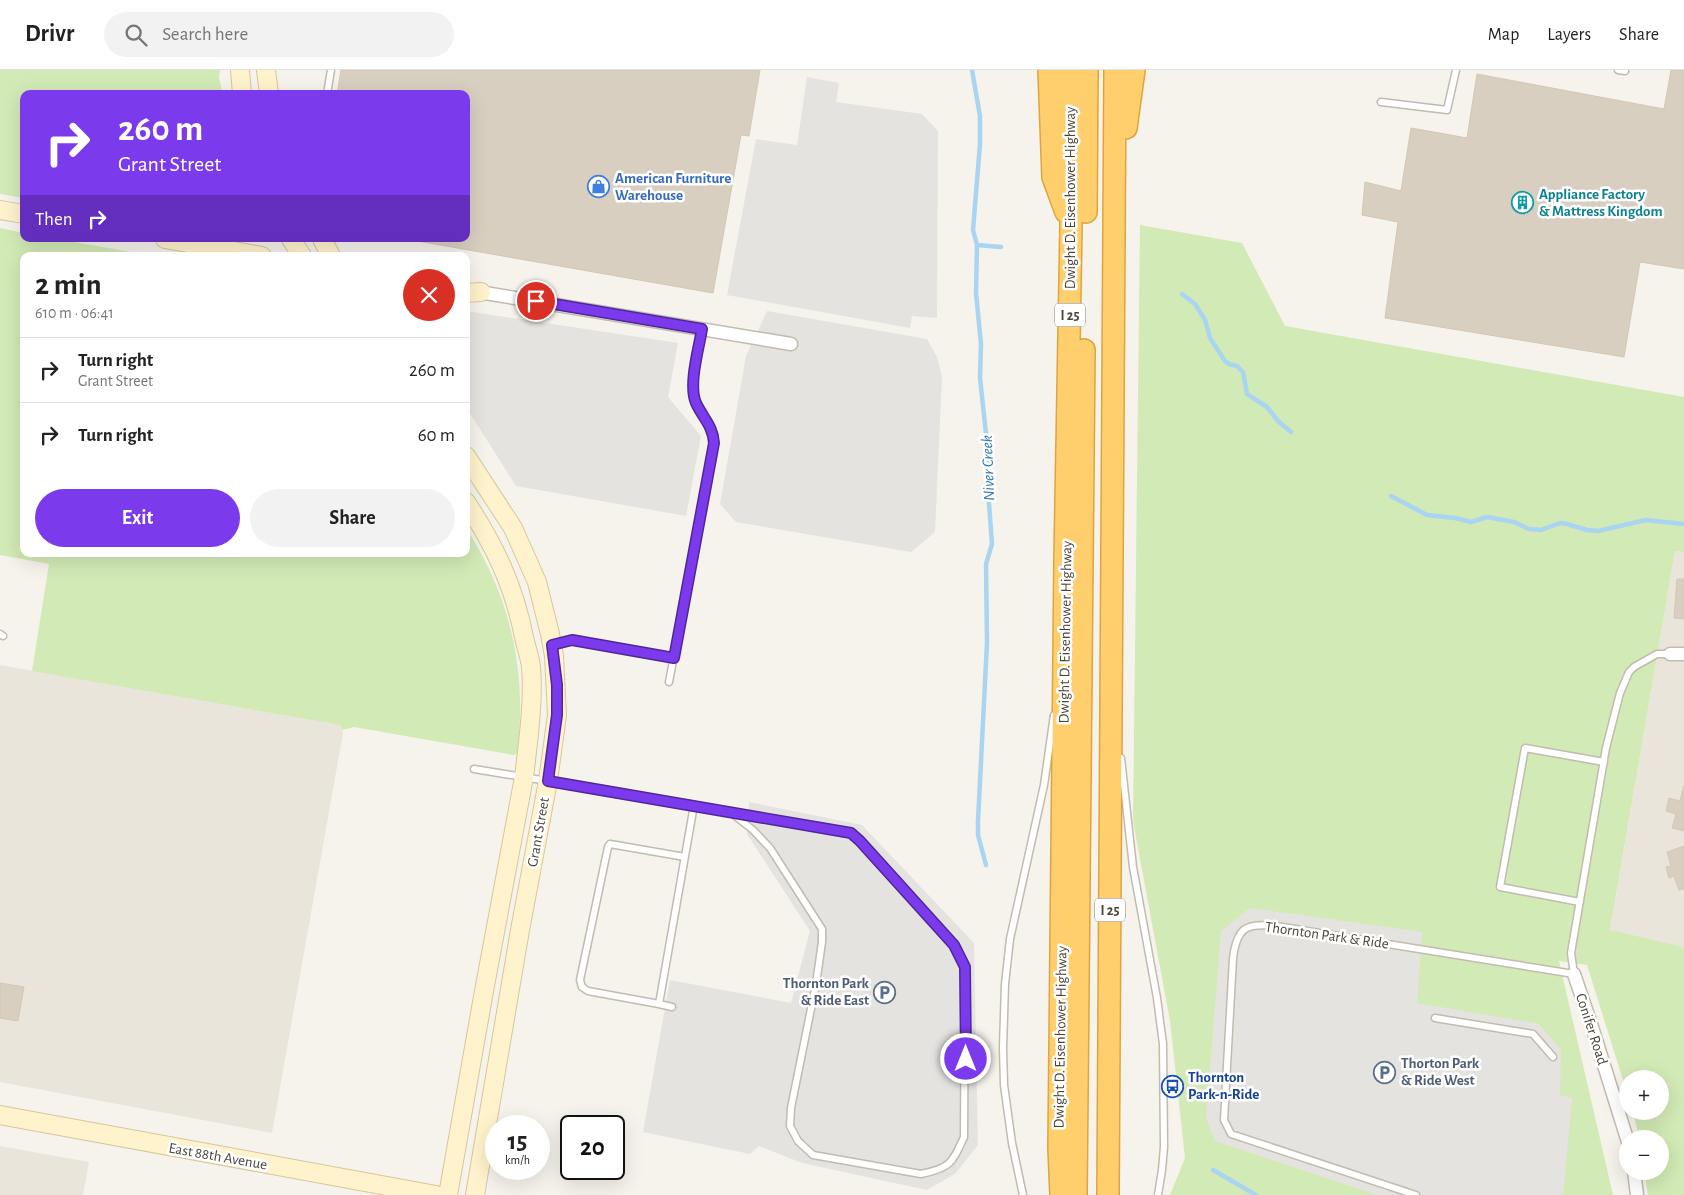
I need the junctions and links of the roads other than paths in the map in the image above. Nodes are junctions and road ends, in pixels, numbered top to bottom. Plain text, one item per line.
1 (240, 70) edge
2 (266, 70) edge
3 (331, 70) edge
4 (1049, 70) edge
5 (1070, 70) edge
6 (1087, 70) edge
7 (1114, 70) edge
8 (1134, 70) edge
9 (1456, 70) edge
10 (242, 90) edge
11 (268, 90) edge
12 (328, 90) edge
13 (1381, 102) dead end
14 (0, 210) edge
15 (20, 213) edge
16 (1072, 226) junction
17 (182, 242) edge
18 (220, 242) edge
19 (200, 245) junction
20 (239, 252) edge
21 (1114, 258) junction
22 (471, 292) edge
23 (702, 329) junction
24 (791, 344) dead end
25 (470, 462) edge
26 (470, 509) edge
27 (1111, 624) junction
28 (1065, 627) junction
29 (552, 645) junction
30 (1670, 654) joint
31 (1684, 654) edge
32 (674, 658) junction
33 (670, 682) dead end
34 (1057, 692) dead end
35 (1054, 709) dead end
36 (1118, 722) dead end
37 (1120, 751) dead end
38 (1604, 762) junction
39 (474, 769) dead end
40 (524, 777) junction
41 (548, 781) junction
42 (694, 805) junction
43 (728, 811) junction
44 (685, 857) junction
45 (1580, 902) junction
46 (1574, 974) junction
47 (659, 1004) junction
48 (672, 1007) dead end
49 (1436, 1018) dead end
50 (1554, 1057) dead end
51 (0, 1116) edge
52 (1624, 1130) edge
53 (1635, 1180) edge
54 (436, 1195) edge
55 (448, 1195) edge
56 (475, 1195) edge
57 (1023, 1195) edge
58 (1061, 1195) edge
59 (1076, 1195) edge
60 (1108, 1195) edge
61 (1158, 1195) edge
62 (1416, 1195) edge
63 (1637, 1195) edge

1 - 10 street
2 - 11 street
3 - 12 lane
4 - 16 highway
5 - 16 highway, Dwight D. Eisenhower Highway / I 25
6 - 59 highway
7 - 21 highway, I 25
8 - 21 highway
9 - 13 lane
14 - 15 street
16 - 28 highway, Dwight D. Eisenhower Highway / I 25
17 - 19 street
18 - 19 street
19 - 20 street
21 - 27 highway, I 25
22 - 23 street
23 - 24 street
23 - 32 lane
25 - 29 street, Grant Street
26 - 40 street, Grant Street
27 - 36 lane
27 - 60 highway, I 25
28 - 34 lane
28 - 58 highway, Dwight D. Eisenhower Highway / I 25
29 - 32 lane
29 - 41 street, Grant Street
30 - 31 street
30 - 38 lane
32 - 33 lane
35 - 57 lane
37 - 61 lane
38 - 45 lane
38 - 45 lane
39 - 40 lane
40 - 41 lane
40 - 55 street, Grant Street
41 - 42 lane
41 - 56 street, Grant Street
42 - 43 lane
42 - 44 lane
43 - 43 lane
44 - 47 lane
44 - 47 lane
45 - 46 lane
46 - 52 street, Conifer Road
46 - 62 lane, Thornton Park & Ride
47 - 48 lane
49 - 50 lane
51 - 54 street, East 88th Avenue
53 - 63 street

